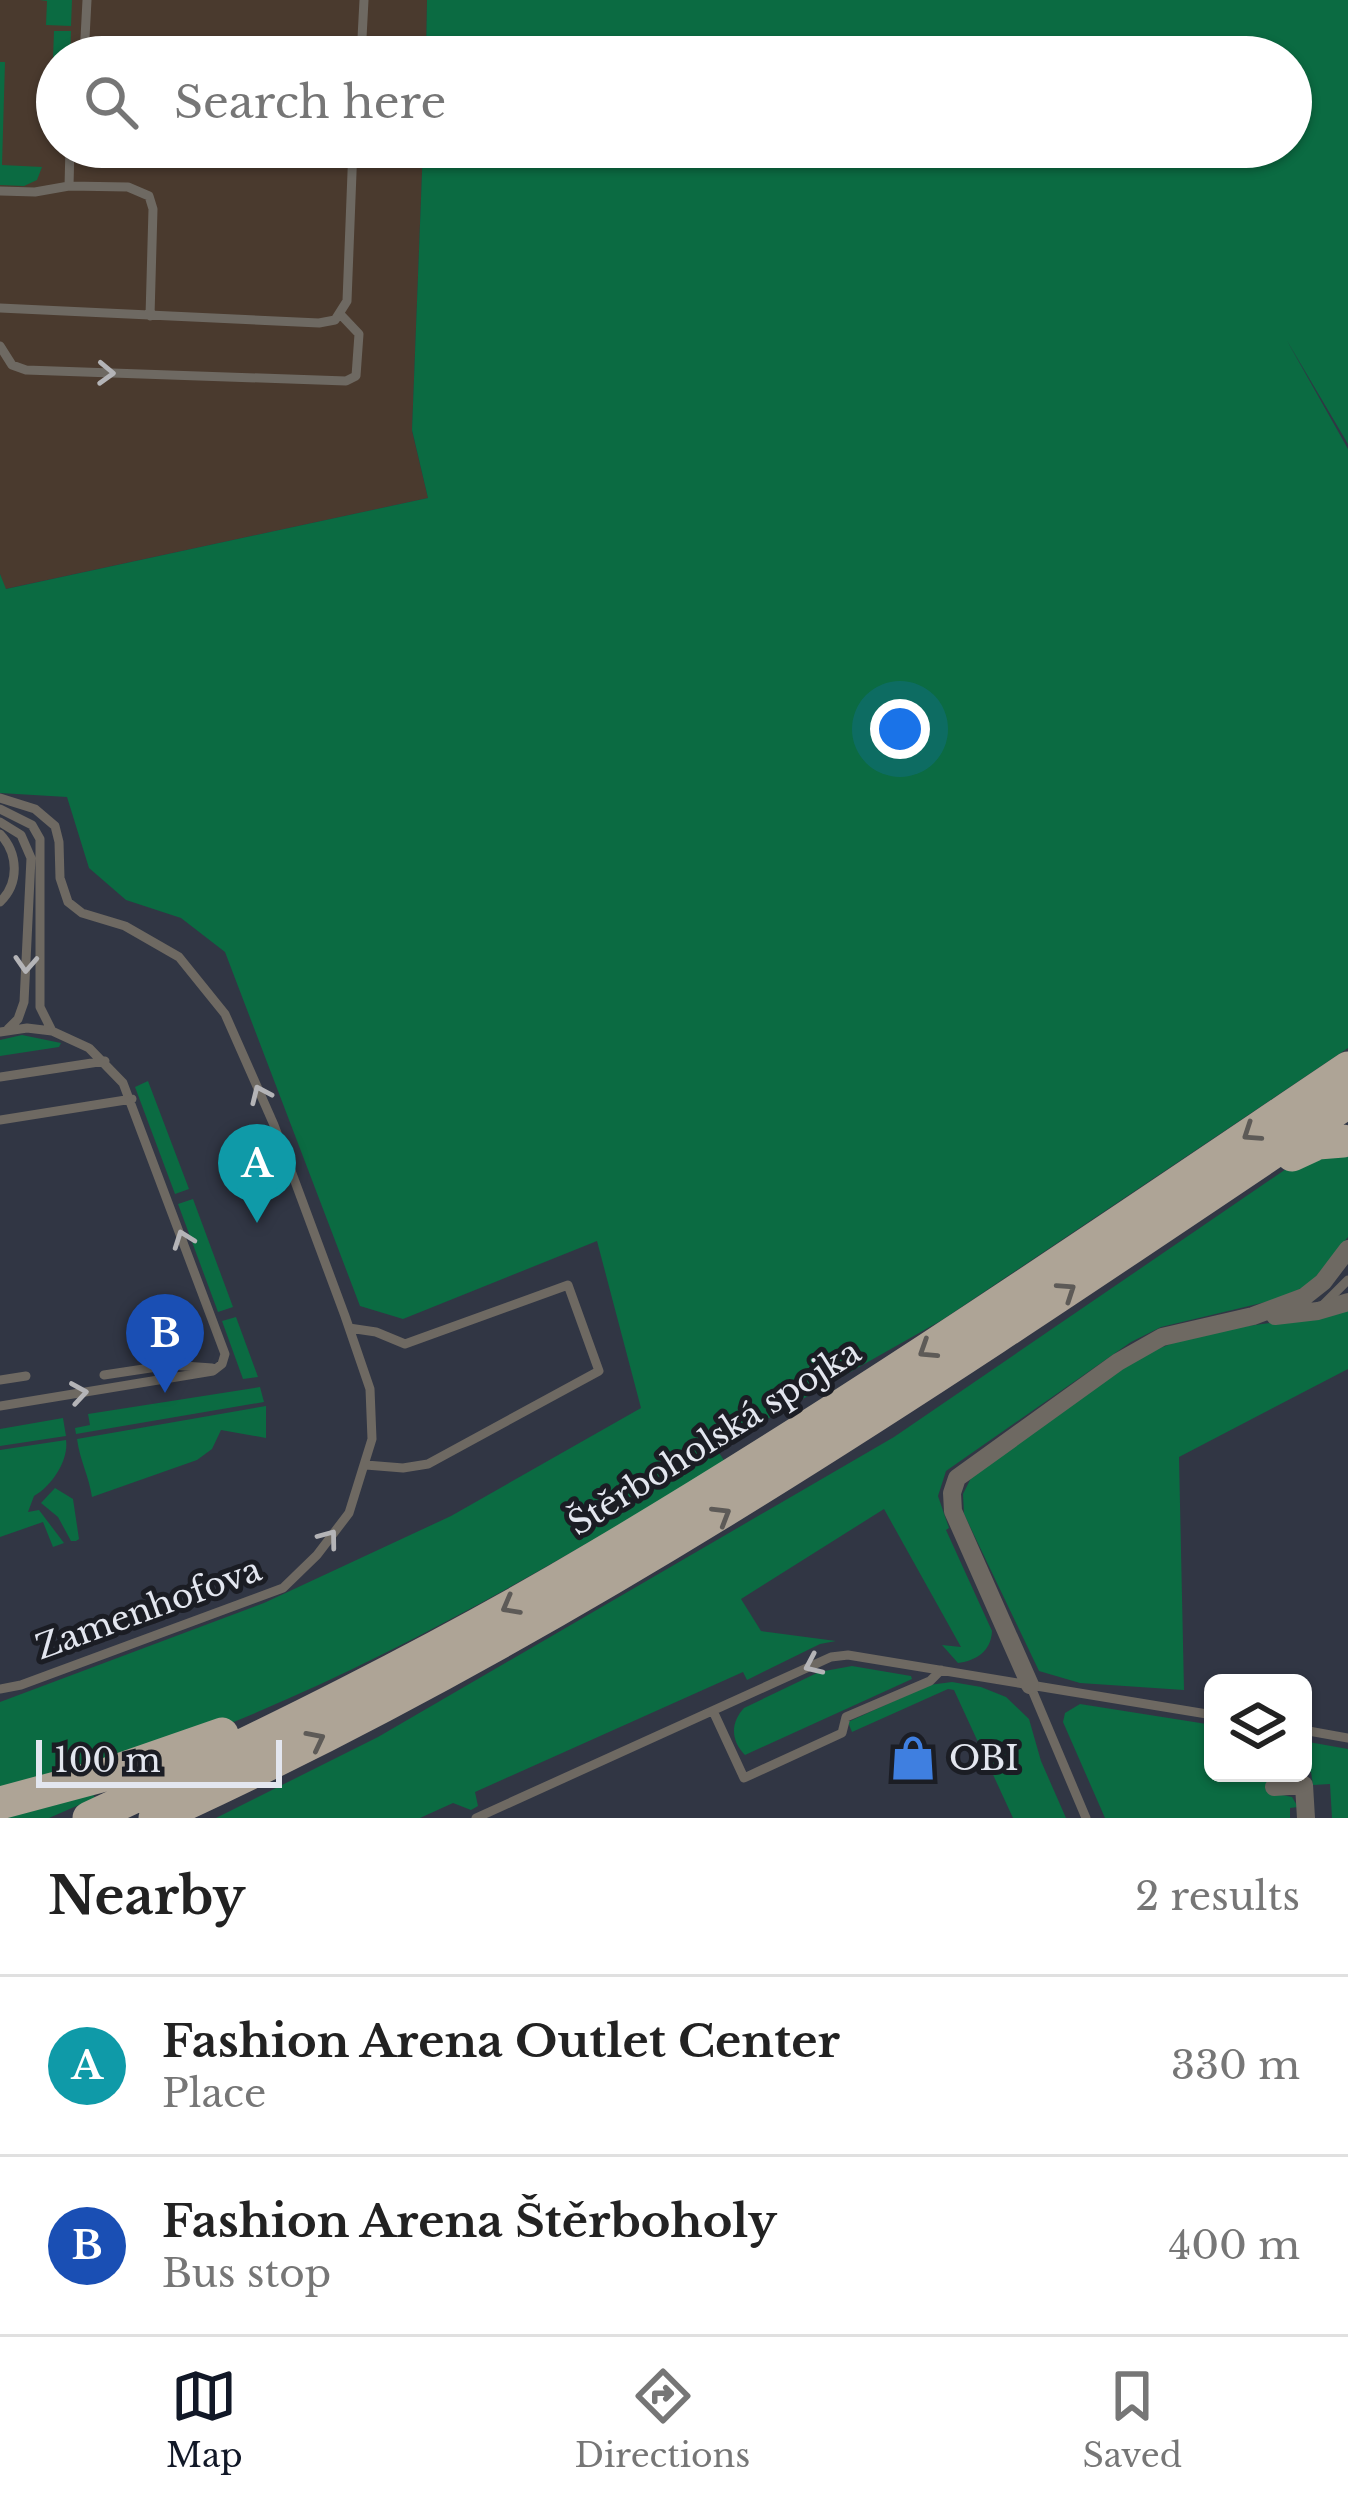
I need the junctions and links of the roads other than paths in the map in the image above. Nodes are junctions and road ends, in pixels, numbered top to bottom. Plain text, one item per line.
1 (87, 0) edge
2 (364, 0) edge
3 (85, 36) edge
4 (362, 36) edge
5 (69, 168) edge
6 (352, 168) edge
7 (69, 186) junction
8 (0, 190) edge
9 (0, 308) edge
10 (341, 315) junction
11 (150, 316) junction
12 (0, 346) edge
13 (0, 798) edge
14 (0, 809) edge
15 (0, 821) edge
16 (0, 834) edge
17 (0, 902) edge
18 (3, 1031) edge
19 (52, 1031) junction
20 (105, 1061) junction
21 (1348, 1068) edge
22 (0, 1077) edge
23 (132, 1099) junction
24 (1348, 1102) edge
25 (0, 1120) edge
26 (1346, 1142) edge
27 (1348, 1249) edge
28 (1124, 1252) junction
29 (1348, 1280) edge
30 (1348, 1302) edge
31 (1302, 1313) junction
32 (1252, 1316) junction
33 (349, 1328) junction
34 (224, 1359) junction
35 (104, 1375) dead end
36 (26, 1376) dead end
37 (0, 1380) edge
38 (0, 1406) edge
39 (366, 1465) junction
40 (426, 1652) junction
41 (941, 1670) junction
42 (1030, 1685) junction
43 (0, 1689) edge
44 (712, 1711) junction
45 (1204, 1714) edge
46 (1312, 1732) edge
47 (1348, 1738) edge
48 (1274, 1787) dead end
49 (212, 1792) junction
50 (0, 1803) edge
51 (89, 1818) edge
52 (155, 1818) edge
53 (170, 1818) edge
54 (476, 1818) edge
55 (1087, 1818) edge
56 (1306, 1818) edge

1 - 3 lane
2 - 4 lane
5 - 7 lane
6 - 10 lane
7 - 8 lane
7 - 11 lane
9 - 11 lane
10 - 11 lane
12 -> 10 lane
33 -> 13 lane, Zamenhofova
14 - 19 lane
15 -> 18 lane
16 - 17 lane
18 - 19 lane
19 - 20 lane
20 - 22 lane
20 - 23 lane
21 -> 40 highway, Štěrboholská spojka
23 - 25 lane
34 -> 23 lane
24 - 28 highway, Štěrboholská spojka
26 - 28 highway
27 - 32 street
49 -> 28 highway, Štěrboholská spojka
29 - 31 lane
30 - 31 street
31 - 32 street
32 - 42 street
33 - 39 lane, Zamenhofova
33 - 39 lane
34 - 35 lane
38 -> 34 lane
36 - 37 lane
43 -> 39 lane, Zamenhofova
40 - 50 highway
40 - 51 highway, Štěrboholská spojka
41 - 42 lane
41 -> 44 lane
41 - 44 lane
42 - 45 lane
42 - 55 lane
44 - 54 lane
46 - 47 lane
48 - 56 street
49 - 52 highway, Štěrboholská spojka
49 - 53 highway

